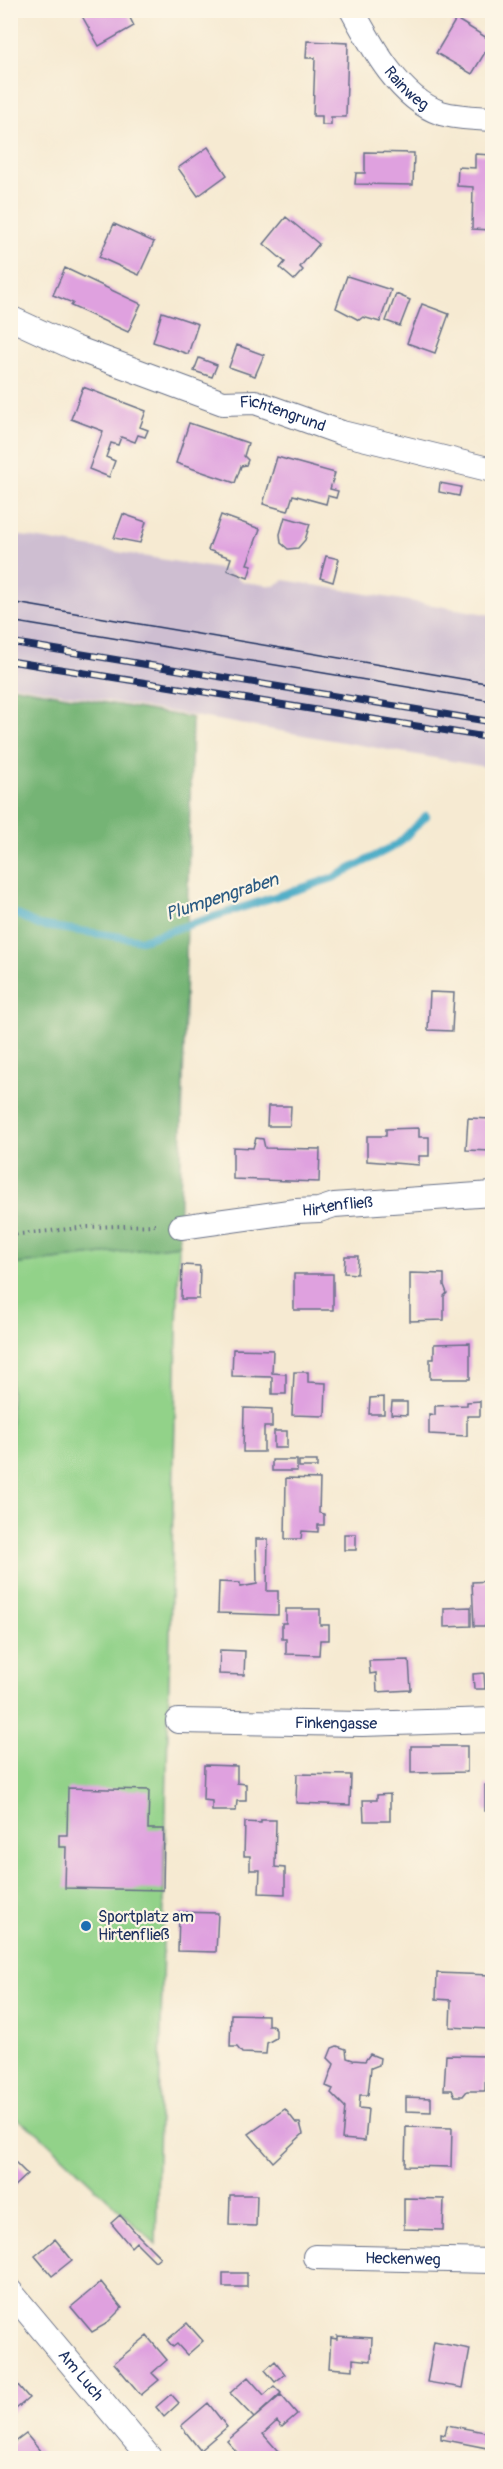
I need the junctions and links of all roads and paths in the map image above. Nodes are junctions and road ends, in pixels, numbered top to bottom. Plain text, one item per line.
1 (352, 10) edge
2 (492, 119) edge
3 (10, 318) edge
4 (492, 470) edge
5 (492, 1194) edge
6 (181, 1227) joint
7 (10, 1235) edge
8 (492, 1719) edge
9 (178, 1721) dead end
10 (315, 2257) dead end
11 (492, 2261) edge
12 (10, 2291) edge
13 (150, 2458) edge

1 - 2 street, Rainweg
3 - 4 street, Fichtengrund
5 - 6 street, Hirtenfließ
6 - 7 path
8 - 9 street, Finkengasse
10 - 11 street, Heckenweg
12 - 13 street, Am Luch

